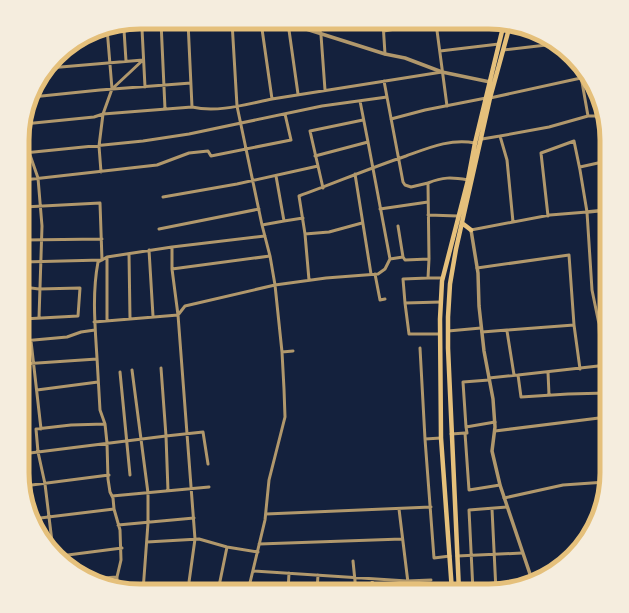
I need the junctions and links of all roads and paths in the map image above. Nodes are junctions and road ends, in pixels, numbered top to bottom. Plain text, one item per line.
1 (142, 29) joint
2 (161, 29) edge
3 (188, 29) edge
4 (232, 29) edge
5 (262, 29) edge
6 (288, 29) edge
7 (304, 29) edge
8 (320, 29) edge
9 (395, 29) edge
10 (437, 29) edge
11 (124, 30) edge
12 (127, 30) edge
13 (502, 30) edge
14 (384, 31) joint
15 (508, 31) edge
16 (107, 34) edge
17 (321, 35) junction
18 (499, 44) junction
19 (546, 45) edge
20 (503, 50) junction
21 (440, 51) junction
22 (385, 54) junction
23 (143, 60) junction
24 (126, 61) junction
25 (109, 62) junction
26 (57, 67) edge
27 (442, 72) junction
28 (581, 78) joint
29 (384, 81) junction
30 (490, 82) junction
31 (191, 83) junction
32 (163, 85) junction
33 (145, 86) junction
34 (112, 89) junction
35 (325, 90) junction
36 (298, 94) junction
37 (38, 96) edge
38 (387, 97) junction
39 (488, 98) junction
40 (272, 99) junction
41 (360, 101) junction
42 (237, 106) junction
43 (447, 106) junction
44 (192, 107) junction
45 (165, 109) junction
46 (103, 114) junction
47 (285, 114) junction
48 (588, 116) junction
49 (598, 118) edge
50 (391, 119) junction
51 (363, 120) junction
52 (241, 122) junction
53 (30, 124) edge
54 (500, 136) junction
55 (482, 138) junction
56 (368, 142) junction
57 (475, 143) junction
58 (99, 146) junction
59 (247, 148) junction
60 (29, 152) joint
61 (315, 156) junction
62 (398, 158) junction
63 (600, 163) edge
64 (318, 166) junction
65 (580, 167) junction
66 (372, 168) junction
67 (101, 172) junction
68 (355, 174) junction
69 (276, 176) junction
70 (38, 178) junction
71 (29, 179) edge
72 (468, 180) junction
73 (253, 181) junction
74 (428, 183) junction
75 (323, 188) junction
76 (163, 197) dead end
77 (428, 202) junction
78 (40, 206) junction
79 (29, 207) edge
80 (259, 209) junction
81 (380, 209) junction
82 (600, 211) edge
83 (587, 212) junction
84 (428, 215) junction
85 (458, 216) junction
86 (548, 216) junction
87 (303, 218) junction
88 (284, 221) junction
89 (513, 222) junction
90 (362, 223) junction
91 (462, 223) junction
92 (262, 224) junction
93 (398, 226) dead end
94 (158, 229) dead end
95 (471, 230) junction
96 (305, 234) junction
97 (265, 236) junction
98 (29, 240) edge
99 (42, 240) junction
100 (102, 240) junction
101 (172, 247) junction
102 (149, 250) junction
103 (129, 254) junction
104 (270, 256) junction
105 (107, 257) junction
106 (403, 257) junction
107 (390, 259) junction
108 (429, 259) junction
109 (102, 260) junction
110 (29, 262) edge
111 (41, 262) junction
112 (477, 268) junction
113 (172, 269) junction
114 (371, 274) junction
115 (376, 274) junction
116 (428, 278) junction
117 (443, 278) junction
118 (309, 280) junction
119 (275, 285) junction
120 (29, 288) edge
121 (40, 289) junction
122 (385, 299) dead end
123 (441, 302) junction
124 (405, 303) junction
125 (178, 315) junction
126 (153, 316) junction
127 (39, 318) junction
128 (130, 318) junction
129 (29, 319) edge
130 (107, 320) junction
131 (94, 322) junction
132 (599, 324) joint
133 (574, 325) junction
134 (95, 330) junction
135 (482, 330) junction
136 (448, 331) junction
137 (507, 331) junction
138 (440, 334) junction
139 (31, 341) joint
140 (600, 346) edge
141 (420, 348) dead end
142 (293, 351) dead end
143 (282, 352) junction
144 (97, 359) junction
145 (29, 363) edge
146 (33, 363) junction
147 (600, 366) edge
148 (161, 368) dead end
149 (580, 368) junction
150 (132, 370) dead end
151 (120, 372) dead end
152 (548, 372) junction
153 (514, 375) junction
154 (518, 375) junction
155 (489, 379) junction
156 (98, 382) junction
157 (37, 390) junction
158 (600, 393) edge
159 (549, 395) junction
160 (600, 418) edge
161 (495, 422) junction
162 (105, 424) junction
163 (466, 427) junction
164 (41, 429) junction
165 (495, 431) junction
166 (188, 433) junction
167 (451, 434) junction
168 (465, 434) junction
169 (166, 436) junction
170 (441, 438) junction
171 (141, 439) junction
172 (425, 439) junction
173 (126, 440) junction
174 (107, 443) junction
175 (38, 452) junction
176 (29, 453) edge
177 (208, 464) dead end
178 (109, 475) junction
179 (130, 475) dead end
180 (600, 482) edge
181 (45, 484) junction
182 (30, 485) edge
183 (500, 485) junction
184 (209, 488) dead end
185 (192, 489) junction
186 (168, 491) junction
187 (148, 493) junction
188 (112, 496) junction
189 (504, 498) junction
190 (430, 507) junction
191 (507, 507) junction
192 (114, 509) junction
193 (399, 509) junction
194 (492, 509) junction
195 (266, 514) junction
196 (49, 516) junction
197 (39, 518) edge
198 (194, 518) junction
199 (148, 523) junction
200 (118, 525) junction
201 (195, 539) junction
202 (402, 540) junction
203 (52, 541) edge
204 (147, 542) junction
205 (259, 544) junction
206 (227, 547) junction
207 (122, 548) junction
208 (258, 552) junction
209 (522, 553) junction
210 (494, 554) junction
211 (66, 555) edge
212 (472, 555) junction
213 (450, 556) junction
214 (458, 556) junction
215 (353, 561) dead end
216 (253, 571) junction
217 (289, 572) junction
218 (318, 575) junction
219 (117, 577) junction
220 (531, 577) edge
221 (104, 578) edge
222 (356, 578) junction
223 (372, 579) junction
224 (431, 580) dead end
225 (407, 581) junction
226 (117, 582) edge
227 (144, 584) edge
228 (188, 584) edge
229 (219, 584) edge
230 (250, 584) edge
231 (288, 584) edge
232 (317, 584) edge
233 (356, 584) edge
234 (372, 584) edge
235 (408, 584) edge
236 (452, 584) edge
237 (459, 584) edge
238 (473, 584) edge
239 (496, 584) edge

1 - 12 street
1 - 23 street
2 - 32 street
3 - 31 street
4 - 42 street
5 - 40 street
6 - 36 street
7 - 17 street
8 - 17 street
9 - 14 street
10 - 21 street
11 - 24 street
13 - 18 main road
14 - 22 street
15 - 20 main road
16 - 25 street
17 - 22 street
17 - 35 street
18 - 21 street
18 - 30 main road
19 - 20 street
20 - 39 main road
21 - 27 street
22 - 27 street
23 - 24 street
23 - 33 street
23 - 34 street
24 - 25 street
25 - 26 street
25 - 34 street
27 - 29 street
27 - 30 street
27 - 43 street
28 - 39 street
28 - 48 street
29 - 35 street
29 - 38 street
30 - 39 main road
31 - 32 street
31 - 44 street
32 - 33 street
32 - 45 street
33 - 34 street
34 - 37 street
34 - 46 street
35 - 36 street
36 - 40 street
38 - 41 street
38 - 50 street
39 - 43 street
39 - 55 main road
39 - 57 main road
40 - 42 street
41 - 47 street
41 - 51 street
42 - 44 street
42 - 52 street
43 - 50 street
44 - 45 street
45 - 46 street
46 - 53 street
46 - 58 street
47 - 52 street
47 - 59 street
48 - 49 street
48 - 54 street
50 - 62 street
51 - 56 street
51 - 61 street
52 - 58 street
52 - 59 street
54 - 55 street
54 - 89 street
55 - 91 main road
56 - 61 street
56 - 66 street
57 - 62 street
57 - 72 main road
58 - 60 street
58 - 67 street
59 - 67 street
59 - 73 street
60 - 70 street
61 - 64 street
62 - 66 street
62 - 74 street
63 - 65 street
64 - 69 street
64 - 75 street
65 - 83 street
65 - 86 street
66 - 68 street
66 - 81 street
67 - 70 street
68 - 75 street
68 - 90 street
69 - 73 street
69 - 88 street
70 - 71 street
70 - 78 street
72 - 74 street
72 - 85 main road
73 - 76 street
73 - 80 street
74 - 77 street
75 - 87 street
77 - 81 street
77 - 84 street
78 - 79 street
78 - 99 street
78 - 100 street
80 - 92 street
80 - 94 street
81 - 107 street
82 - 83 street
83 - 86 street
83 - 132 street
84 - 85 street
84 - 108 street
85 - 117 main road
86 - 89 street
87 - 88 street
87 - 96 street
88 - 92 street
89 - 95 street
90 - 96 street
90 - 114 street
91 - 95 main road
91 - 136 main road
92 - 97 street
93 - 106 street
95 - 112 street
96 - 118 street
97 - 101 street
97 - 104 street
98 - 99 street
99 - 100 street
99 - 111 street
100 - 109 street
101 - 102 street
101 - 113 street
102 - 103 street
102 - 126 street
103 - 105 street
103 - 128 street
104 - 113 street
104 - 119 street
105 - 109 street
105 - 130 street
106 - 107 street
106 - 108 street
107 - 115 street
108 - 116 street
109 - 111 street
109 - 131 street
110 - 111 street
111 - 121 street
112 - 133 street
112 - 135 street
113 - 125 street
114 - 115 street
114 - 118 street
115 - 122 street
116 - 117 street
116 - 124 street
117 - 123 main road
118 - 119 street
119 - 125 street
119 - 143 street
120 - 121 street
121 - 127 street
121 - 127 street
123 - 124 street
123 - 138 main road
124 - 138 street
125 - 126 street
125 - 166 street
126 - 128 street
127 - 129 street
128 - 130 street
130 - 131 street
131 - 134 street
132 - 140 street
133 - 137 street
133 - 149 street
134 - 139 street
134 - 144 street
135 - 136 street
135 - 137 street
135 - 155 street
136 - 167 main road
137 - 153 street
138 - 170 main road
139 - 146 street
141 - 172 street
142 - 143 street
143 - 195 street
144 - 146 street
144 - 156 street
145 - 146 street
146 - 157 street
147 - 149 street
148 - 169 street
149 - 152 street
150 - 171 street
151 - 173 street
152 - 154 street
152 - 159 street
153 - 154 street
153 - 155 street
154 - 159 street
155 - 161 street
155 - 163 street
156 - 157 street
156 - 162 street
157 - 164 street
158 - 159 street
160 - 165 street
161 - 163 street
161 - 165 street
162 - 164 street
162 - 174 street
163 - 168 street
164 - 175 street
165 - 183 street
166 - 169 street
166 - 177 street
166 - 185 street
167 - 168 street
167 - 214 main road
168 - 183 street
169 - 171 street
169 - 186 street
170 - 172 street
170 - 213 main road
171 - 173 street
171 - 187 street
172 - 190 street
173 - 174 street
173 - 179 street
174 - 175 street
174 - 178 street
175 - 176 street
175 - 181 street
178 - 181 street
178 - 188 street
180 - 189 street
181 - 182 street
181 - 196 street
183 - 189 street
184 - 185 street
185 - 186 street
185 - 198 street
186 - 187 street
187 - 188 street
187 - 199 street
188 - 192 street
189 - 191 street
190 - 193 street
190 - 213 street
191 - 194 street
191 - 209 street
192 - 196 street
192 - 200 street
193 - 195 street
193 - 202 street
194 - 210 street
194 - 212 street
195 - 205 street
196 - 197 street
196 - 203 street
198 - 199 street
198 - 201 street
199 - 200 street
199 - 204 street
200 - 207 street
201 - 204 street
201 - 206 street
201 - 228 street
202 - 205 street
202 - 225 street
204 - 227 street
205 - 208 street
206 - 208 street
206 - 229 street
207 - 211 street
207 - 219 street
208 - 216 street
209 - 210 street
209 - 220 street
210 - 212 street
210 - 239 street
212 - 214 street
212 - 238 street
213 - 236 main road
214 - 237 main road
215 - 222 street
216 - 217 street
216 - 230 street
217 - 218 street
217 - 231 street
218 - 222 street
218 - 232 street
219 - 221 street
219 - 226 street
222 - 223 street
222 - 233 street
223 - 225 street
223 - 234 street
224 - 225 street
225 - 235 street

